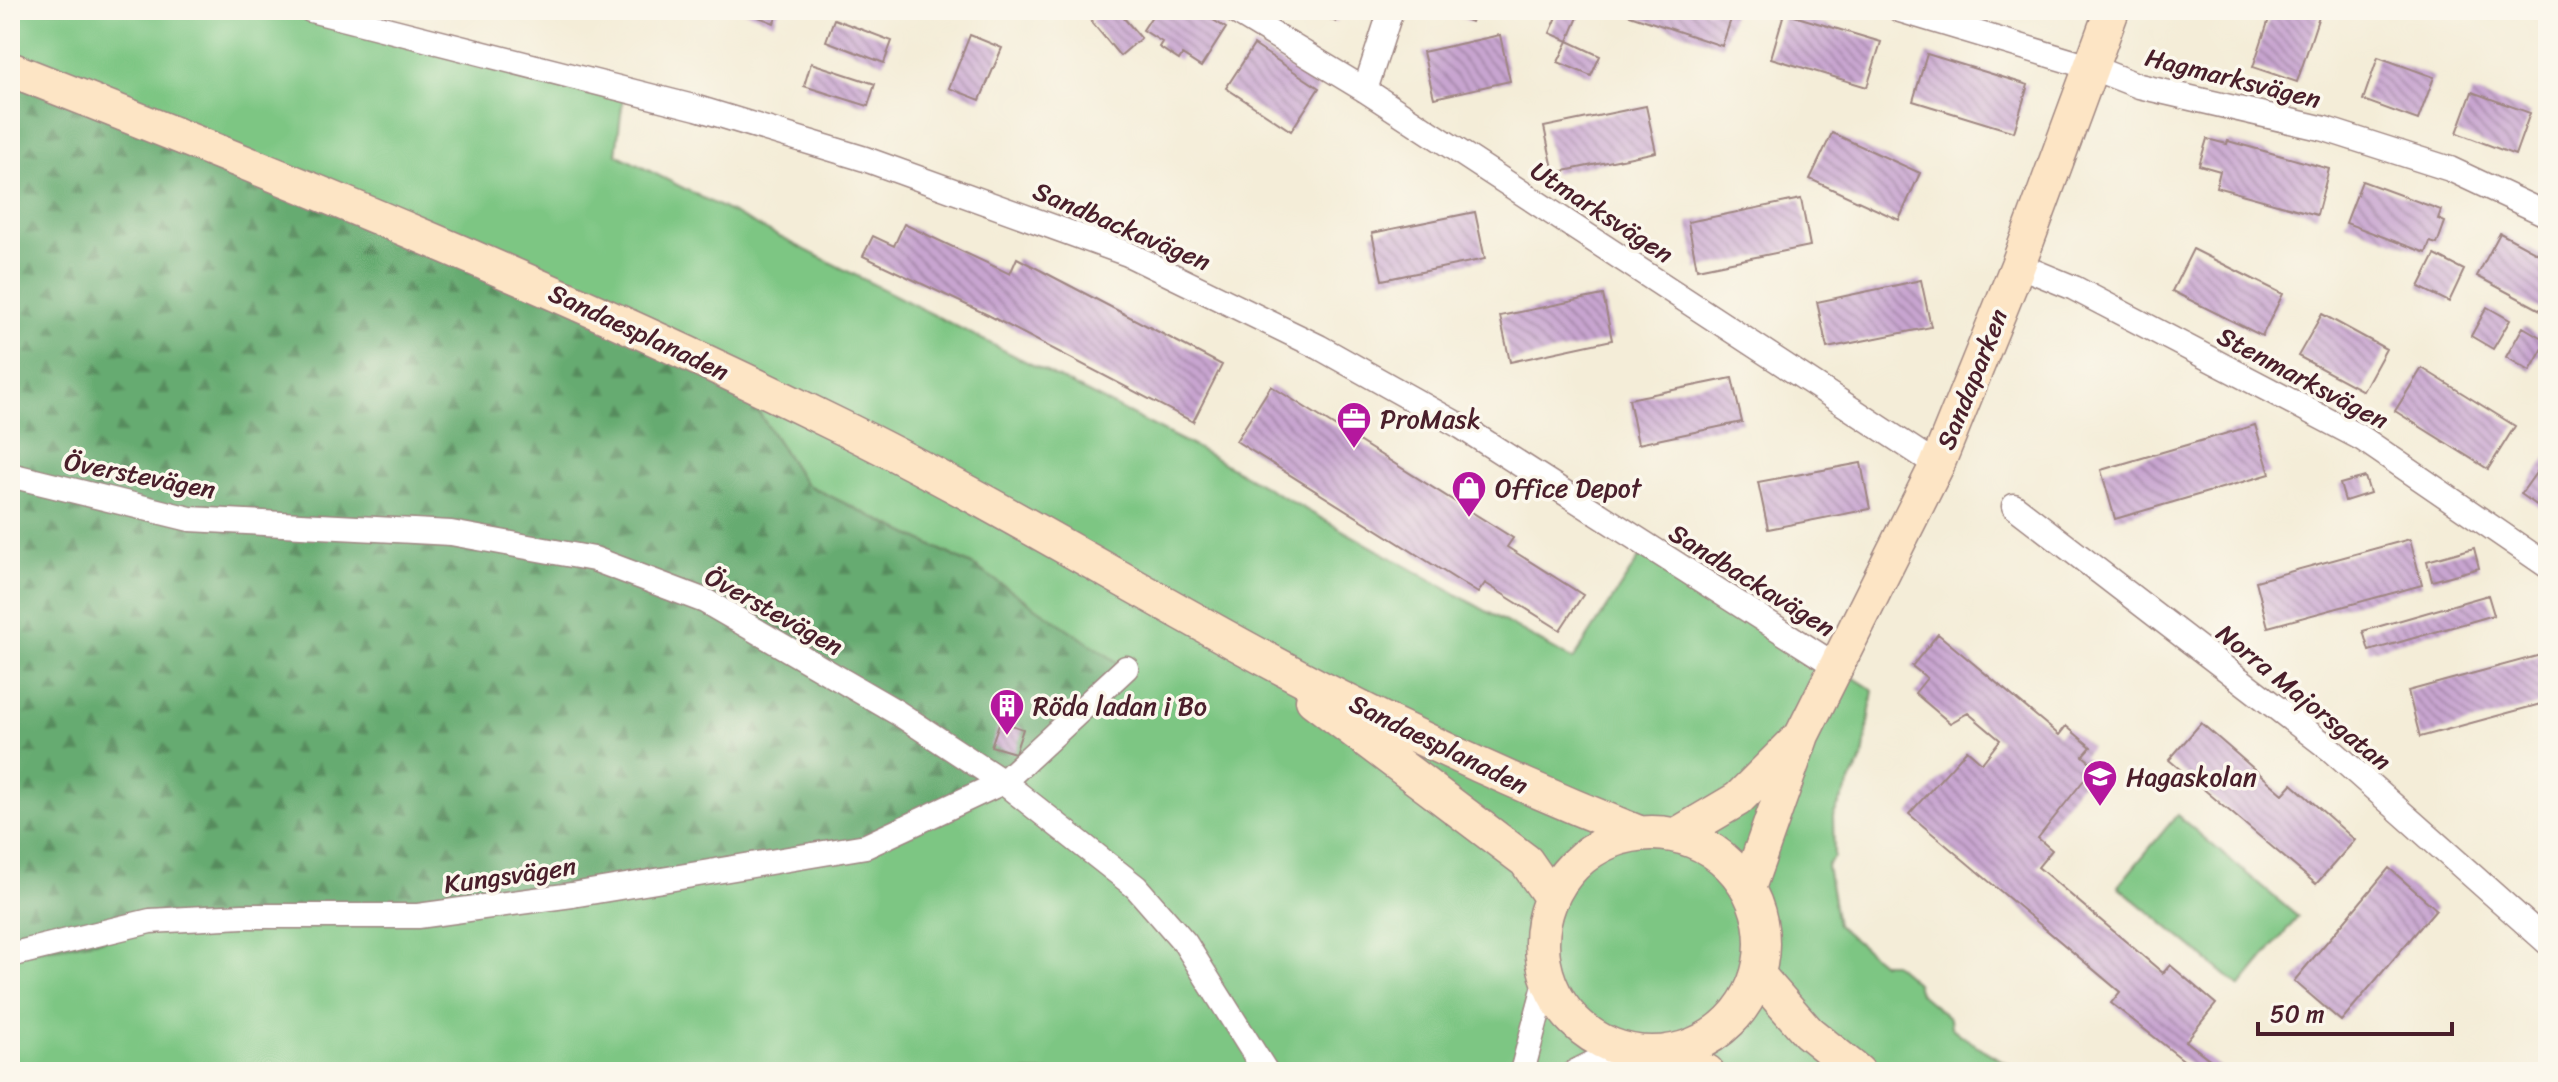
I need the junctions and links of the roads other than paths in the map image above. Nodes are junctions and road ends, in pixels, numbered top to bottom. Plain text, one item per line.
1 (1233, 10) edge
2 (1391, 10) edge
3 (1900, 10) edge
4 (2112, 10) edge
5 (324, 11) edge
6 (2093, 68) junction
7 (10, 69) edge
8 (1365, 90) junction
9 (2548, 215) edge
10 (2018, 265) junction
11 (1937, 465) junction
12 (10, 475) edge
13 (2014, 506) dead end
14 (2548, 566) edge
15 (1244, 648) junction
16 (1836, 666) junction
17 (1126, 668) dead end
18 (1802, 735) junction
19 (1003, 782) junction
20 (1639, 833) junction
21 (1677, 835) junction
22 (1748, 888) junction
23 (1551, 897) junction
24 (2548, 943) edge
25 (10, 955) edge
26 (1758, 975) junction
27 (1547, 978) junction
28 (1621, 1049) junction
29 (1667, 1052) junction
30 (1266, 1072) edge
31 (1522, 1072) edge
32 (1575, 1072) edge
33 (1707, 1072) edge
34 (1858, 1072) edge

1 - 8 street, Utmarksvägen
2 - 8 street
3 - 6 street, Hagmarksvägen
4 - 6 main road, Sandaparken
5 - 16 street, Sandbackavägen
6 - 9 street, Hagmarksvägen
6 - 10 main road, Sandaparken
7 - 15 main road, Sandaesplanaden
8 - 11 street, Utmarksvägen
10 - 11 main road, Sandaparken
10 - 14 street, Stenmarksvägen
11 - 16 main road, Sandaparken
12 - 19 street, Överstevägen
13 - 24 street, Norra Majorsgatan
15 - 20 main road, Sandaesplanaden
15 - 23 main road, Sandaesplanaden
16 - 18 main road, Sandaparken
17 - 19 street, Kungsvägen
18 - 21 main road, Sandaparken
18 - 22 main road, Sandaparken
19 - 25 street, Kungsvägen
19 - 30 street, Överstevägen
20 - 21 main road
20 - 23 main road
21 - 22 main road
22 - 26 main road
23 - 27 main road
26 - 29 main road
26 - 34 main road
27 - 28 main road
27 - 31 street
28 - 29 main road
28 - 32 street
29 - 33 main road

